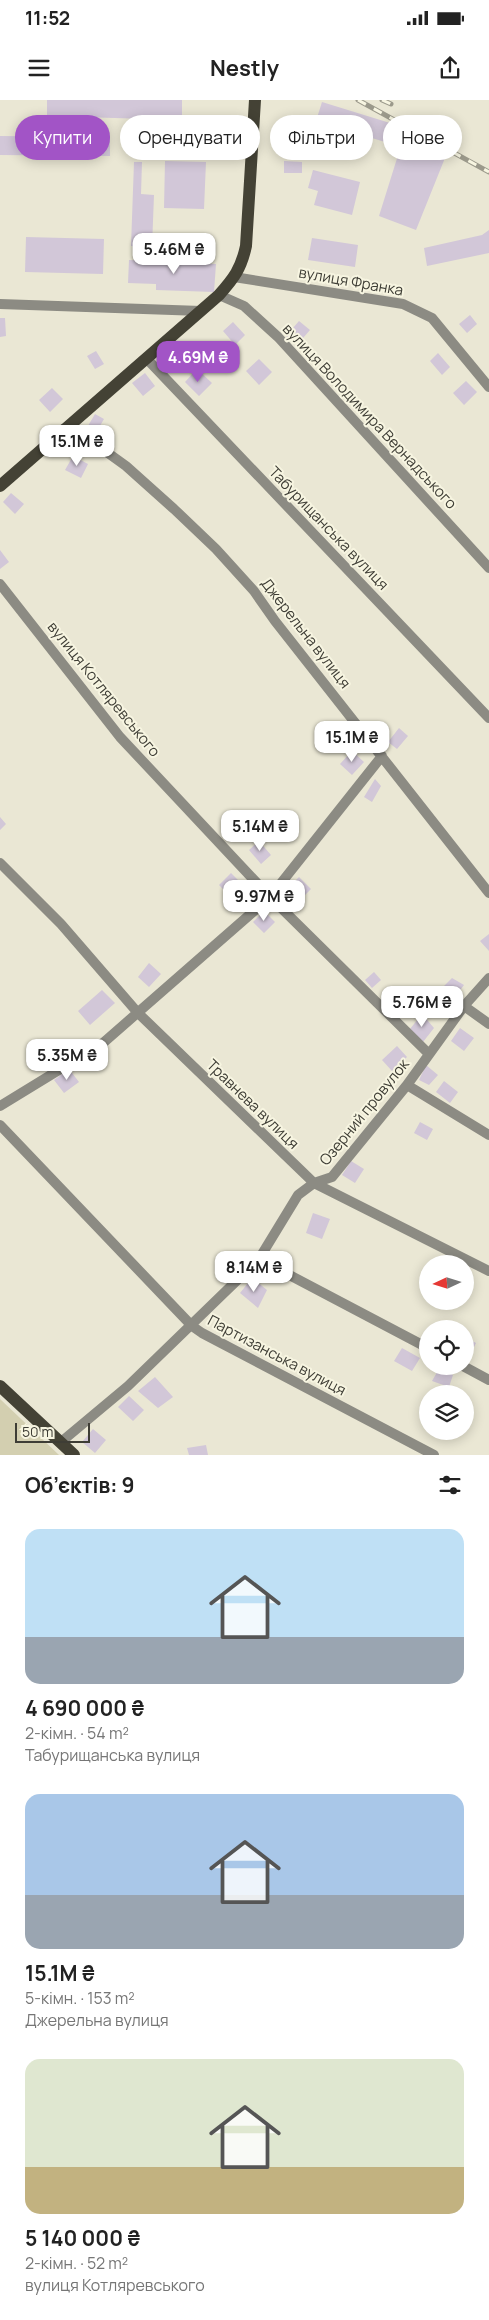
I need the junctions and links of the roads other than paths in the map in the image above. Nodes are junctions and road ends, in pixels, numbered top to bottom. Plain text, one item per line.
1 (255, 100) edge
2 (234, 277) junction
3 (219, 295) junction
4 (0, 304) edge
5 (201, 311) junction
6 (146, 358) junction
7 (489, 387) edge
8 (63, 429) junction
9 (0, 486) edge
10 (489, 568) edge
11 (0, 584) edge
12 (489, 718) edge
13 (382, 756) junction
14 (0, 864) edge
15 (489, 893) edge
16 (270, 897) junction
17 (489, 978) edge
18 (464, 1006) junction
19 (138, 1013) junction
20 (489, 1024) edge
21 (429, 1054) junction
22 (407, 1085) junction
23 (0, 1106) edge
24 (0, 1124) edge
25 (489, 1136) edge
26 (314, 1183) junction
27 (259, 1259) junction
28 (489, 1271) edge
29 (192, 1326) junction
30 (419, 1343) edge
31 (474, 1372) edge
32 (489, 1380) edge
33 (0, 1386) edge
34 (61, 1442) junction
35 (74, 1455) edge
36 (434, 1455) edge

1 - 2 main road
2 - 3 main road
2 - 7 street, вулиця Франка
3 - 5 main road
3 - 10 street, вулиця Володимира Вернадського
4 - 5 street
5 - 6 main road
6 - 8 main road
6 - 12 street, Табурищанська вулиця
8 - 9 main road
8 - 13 street, Джерельна вулиця
11 - 16 street, вулиця Котляревського
13 - 15 street, Джерельна вулиця
13 - 16 street
14 - 19 street, Травнева вулиця
16 - 19 street
16 - 21 street, вулиця Котляревського
17 - 18 street, Озерний провулок
18 - 20 street
18 - 21 street, Озерний провулок
19 - 23 street
19 - 26 street, Травнева вулиця
21 - 22 street, Озерний провулок
22 - 25 street
22 - 26 street, Озерний провулок
24 - 29 street, Партизанська вулиця
26 - 27 street, Озерний провулок
26 - 28 street, Травнева вулиця
27 - 29 street, Озерний провулок
27 - 30 street
29 - 34 street, Озерний провулок
29 - 36 street, Партизанська вулиця
31 - 32 street
33 - 34 main road
34 - 35 main road

